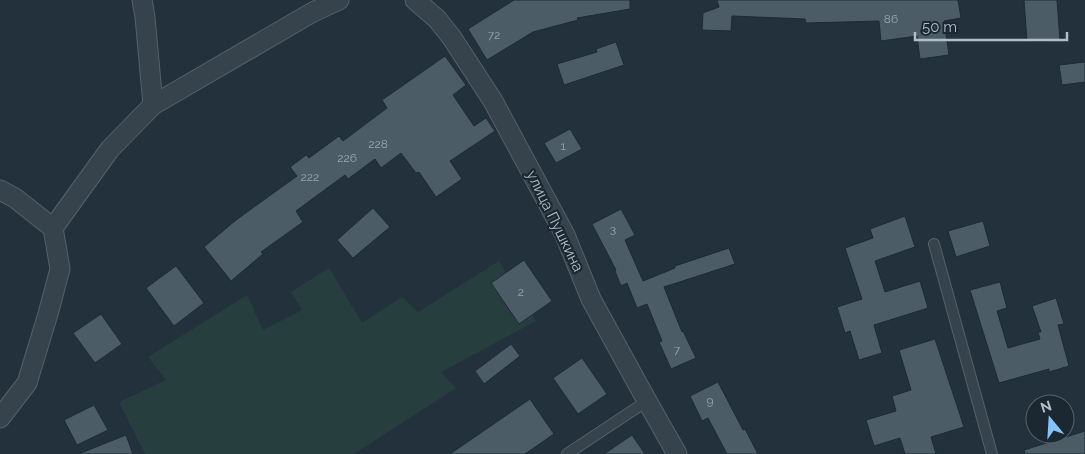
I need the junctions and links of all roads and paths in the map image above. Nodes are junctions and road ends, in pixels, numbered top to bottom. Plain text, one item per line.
1 (142, 0) edge
2 (339, 0) edge
3 (415, 0) edge
4 (153, 105) junction
5 (0, 190) edge
6 (52, 228) junction
7 (934, 244) dead end
8 (647, 401) junction
9 (0, 418) edge
10 (567, 454) edge
11 (677, 454) edge
12 (992, 454) edge

1 - 4 street
2 - 4 street
3 - 8 street, улица Пушкина
4 - 6 street
5 - 6 street
6 - 9 street
7 - 12 lane
8 - 10 lane
8 - 11 street, улица Пушкина

